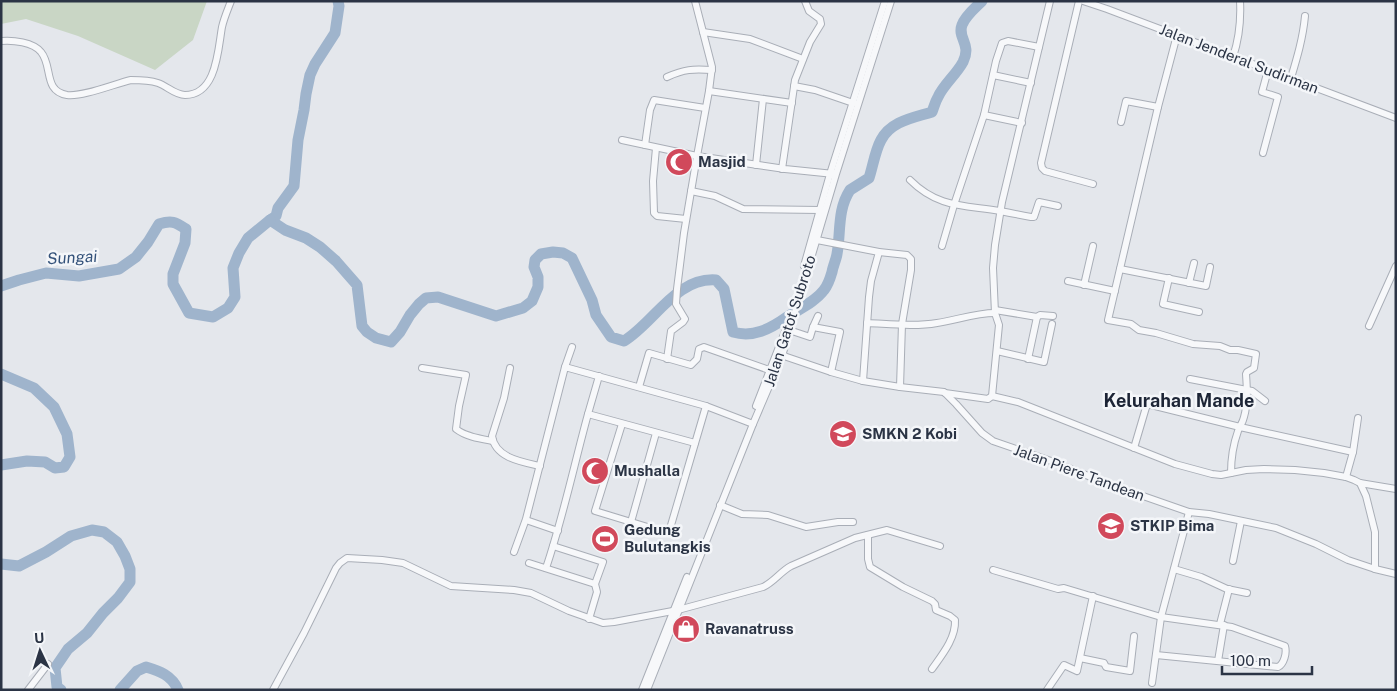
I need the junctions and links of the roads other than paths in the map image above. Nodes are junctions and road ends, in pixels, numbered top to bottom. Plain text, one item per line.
1 (231, 1) edge
2 (695, 1) edge
3 (805, 1) edge
4 (886, 1) edge
5 (891, 1) edge
6 (1050, 1) edge
7 (1081, 1) edge
8 (1110, 1) edge
9 (1239, 2) edge
10 (1107, 9) junction
11 (1305, 16) dead end
12 (703, 32) junction
13 (1178, 36) junction
14 (1, 41) edge
15 (1039, 47) junction
16 (1233, 56) junction
17 (803, 59) junction
18 (712, 70) junction
19 (1268, 70) junction
20 (866, 71) junction
21 (993, 75) junction
22 (667, 77) dead end
23 (1291, 78) junction
24 (1031, 83) junction
25 (794, 86) junction
26 (709, 91) junction
27 (764, 99) junction
28 (792, 103) junction
29 (853, 103) junction
30 (1158, 107) junction
31 (705, 108) junction
32 (984, 114) junction
33 (1396, 118) edge
34 (1121, 122) dead end
35 (1022, 124) junction
36 (622, 140) dead end
37 (645, 145) junction
38 (656, 148) junction
39 (1263, 153) dead end
40 (697, 156) junction
41 (756, 165) junction
42 (782, 169) junction
43 (833, 174) junction
44 (910, 180) dead end
45 (1093, 184) dead end
46 (691, 190) junction
47 (954, 205) junction
48 (1058, 206) dead end
49 (820, 210) junction
50 (1001, 211) junction
51 (686, 219) junction
52 (820, 240) junction
53 (942, 246) dead end
54 (1093, 246) dead end
55 (879, 252) junction
56 (1194, 263) dead end
57 (1396, 266) edge
58 (1210, 267) dead end
59 (1120, 268) junction
60 (1169, 278) junction
61 (1068, 281) dead end
62 (1190, 283) junction
63 (1084, 284) junction
64 (1115, 291) junction
65 (793, 311) junction
66 (995, 311) junction
67 (1199, 312) dead end
68 (818, 316) dead end
69 (1053, 316) dead end
70 (1037, 317) junction
71 (867, 323) junction
72 (902, 324) junction
73 (1052, 324) dead end
74 (1369, 326) dead end
75 (789, 327) junction
76 (813, 327) junction
77 (572, 347) dead end
78 (996, 352) junction
79 (779, 355) junction
80 (667, 359) junction
81 (1028, 359) junction
82 (566, 367) junction
83 (422, 368) dead end
84 (510, 368) dead end
85 (772, 371) junction
86 (831, 372) junction
87 (599, 376) junction
88 (1190, 379) dead end
89 (863, 381) junction
90 (639, 387) junction
91 (900, 387) junction
92 (1247, 391) junction
93 (944, 392) junction
94 (992, 396) junction
95 (1265, 401) dead end
96 (706, 406) junction
97 (588, 414) junction
98 (1358, 418) dead end
99 (622, 424) junction
100 (751, 424) junction
101 (1240, 428) junction
102 (656, 433) junction
103 (494, 441) junction
104 (695, 443) junction
105 (1134, 448) junction
106 (1353, 452) junction
107 (540, 466) junction
108 (1231, 473) junction
109 (1346, 477) junction
110 (1360, 484) junction
111 (1396, 489) edge
112 (720, 505) junction
113 (1189, 512) junction
114 (526, 520) junction
115 (1241, 521) junction
116 (631, 522) junction
117 (853, 522) dead end
118 (558, 531) junction
119 (868, 535) junction
120 (553, 546) junction
121 (940, 546) dead end
122 (514, 552) dead end
123 (1233, 561) dead end
124 (529, 563) dead end
125 (546, 568) junction
126 (1174, 569) junction
127 (1375, 569) junction
128 (993, 570) dead end
129 (1396, 574) edge
130 (596, 584) junction
131 (1229, 589) junction
132 (1247, 593) dead end
133 (1093, 596) junction
134 (675, 610) junction
135 (1161, 617) junction
136 (589, 619) junction
137 (1222, 625) junction
138 (1134, 636) dead end
139 (1156, 655) junction
140 (1080, 658) junction
141 (1218, 661) junction
142 (48, 664) dead end
143 (932, 669) dead end
144 (1152, 683) dead end
145 (28, 690) edge
146 (273, 690) edge
147 (642, 690) edge
148 (646, 690) edge
149 (1047, 690) edge

1 - 14 street
2 - 12 street
3 - 17 street
4 - 20 street, Jalan Gatot Subroto
5 - 20 street, Jalan Gatot Subroto
6 - 15 street
7 - 10 street, Jalan Jenderal Sudirman
7 - 45 street
8 - 10 street
9 - 16 street
10 - 13 street, Jalan Jenderal Sudirman
11 - 23 street
12 - 17 street
12 - 18 street
13 - 16 street, Jalan Jenderal Sudirman
13 - 30 street
15 - 21 street
15 - 24 street
16 - 19 street, Jalan Jenderal Sudirman
17 - 25 street
18 - 22 street
18 - 26 street
19 - 23 street, Jalan Jenderal Sudirman
19 - 39 street
20 - 29 street, Jalan Gatot Subroto
20 - 43 street, Jalan Gatot Subroto
21 - 24 street
21 - 32 street
23 - 33 street, Jalan Jenderal Sudirman
24 - 35 street
25 - 28 street
25 - 29 street
26 - 27 street
26 - 31 street
27 - 28 street
27 - 41 street
28 - 42 street
29 - 43 street, Jalan Gatot Subroto
30 - 34 street
30 - 59 street
31 - 37 street
31 - 40 street
32 - 35 street
32 - 47 street
35 - 50 street
36 - 37 street
37 - 38 street
38 - 40 street
38 - 51 street
40 - 41 street
40 - 46 street
41 - 42 street
42 - 43 street
43 - 49 street, Jalan Gatot Subroto
43 - 52 street, Jalan Gatot Subroto
44 - 47 street
46 - 49 street
46 - 51 street
47 - 50 street
47 - 53 street
48 - 50 street
49 - 65 street, Jalan Gatot Subroto
50 - 66 street
51 - 80 street
52 - 55 street
52 - 65 street, Jalan Gatot Subroto
54 - 63 street
55 - 71 street
55 - 72 street
56 - 62 street
57 - 74 street
58 - 62 street
59 - 60 street
59 - 64 street
60 - 62 street
60 - 67 street
61 - 63 street
63 - 64 street
64 - 92 street
65 - 75 street, Jalan Gatot Subroto
66 - 70 street
66 - 72 street
66 - 78 street
68 - 76 street
69 - 70 street
70 - 81 street
71 - 72 street
71 - 89 street
72 - 91 street
73 - 81 street
75 - 76 street
75 - 79 street, Jalan Gatot Subroto
76 - 86 street
77 - 82 street
78 - 81 street
78 - 94 street
79 - 85 street, Jalan Gatot Subroto
79 - 86 street
80 - 85 street
80 - 90 street
82 - 87 street
82 - 107 street
83 - 103 street
84 - 103 street
85 - 100 street, Jalan Gatot Subroto
86 - 89 street
87 - 90 street
87 - 97 street
88 - 92 street
89 - 91 street
90 - 96 street
91 - 93 street
92 - 95 street
92 - 101 street
93 - 94 street
93 - 113 street, Jalan Piere Tandean
94 - 105 street
96 - 100 street
96 - 104 street
97 - 99 street
97 - 118 street
98 - 106 street
99 - 102 street
99 - 116 street
100 - 112 street, Jalan Gatot Subroto
100 - 134 street, Jalan Gatot Subroto
101 - 105 street
101 - 106 street
101 - 108 street
102 - 104 street
102 - 116 street
103 - 107 street
104 - 116 street
105 - 108 street
106 - 109 street
107 - 114 street
108 - 109 street
109 - 110 street
110 - 111 street
110 - 127 street
112 - 117 street
112 - 134 street, Jalan Gatot Subroto
113 - 115 street, Jalan Piere Tandean
113 - 126 street
114 - 118 street
114 - 122 street
115 - 123 street
115 - 127 street, Jalan Piere Tandean
118 - 120 street
119 - 121 street
119 - 134 street
119 - 143 street
120 - 125 street
120 - 130 street
124 - 125 street
125 - 130 street
126 - 131 street
126 - 135 street
127 - 129 street, Jalan Piere Tandean
128 - 133 street
130 - 136 street
131 - 132 street
131 - 137 street
133 - 135 street
133 - 140 street
134 - 136 street
134 - 147 street, Jalan Gatot Subroto
134 - 148 street, Jalan Gatot Subroto
135 - 137 street
135 - 139 street
136 - 146 street
137 - 141 street
137 - 141 street
138 - 140 street
139 - 141 street
139 - 144 street
140 - 149 street
142 - 145 street

